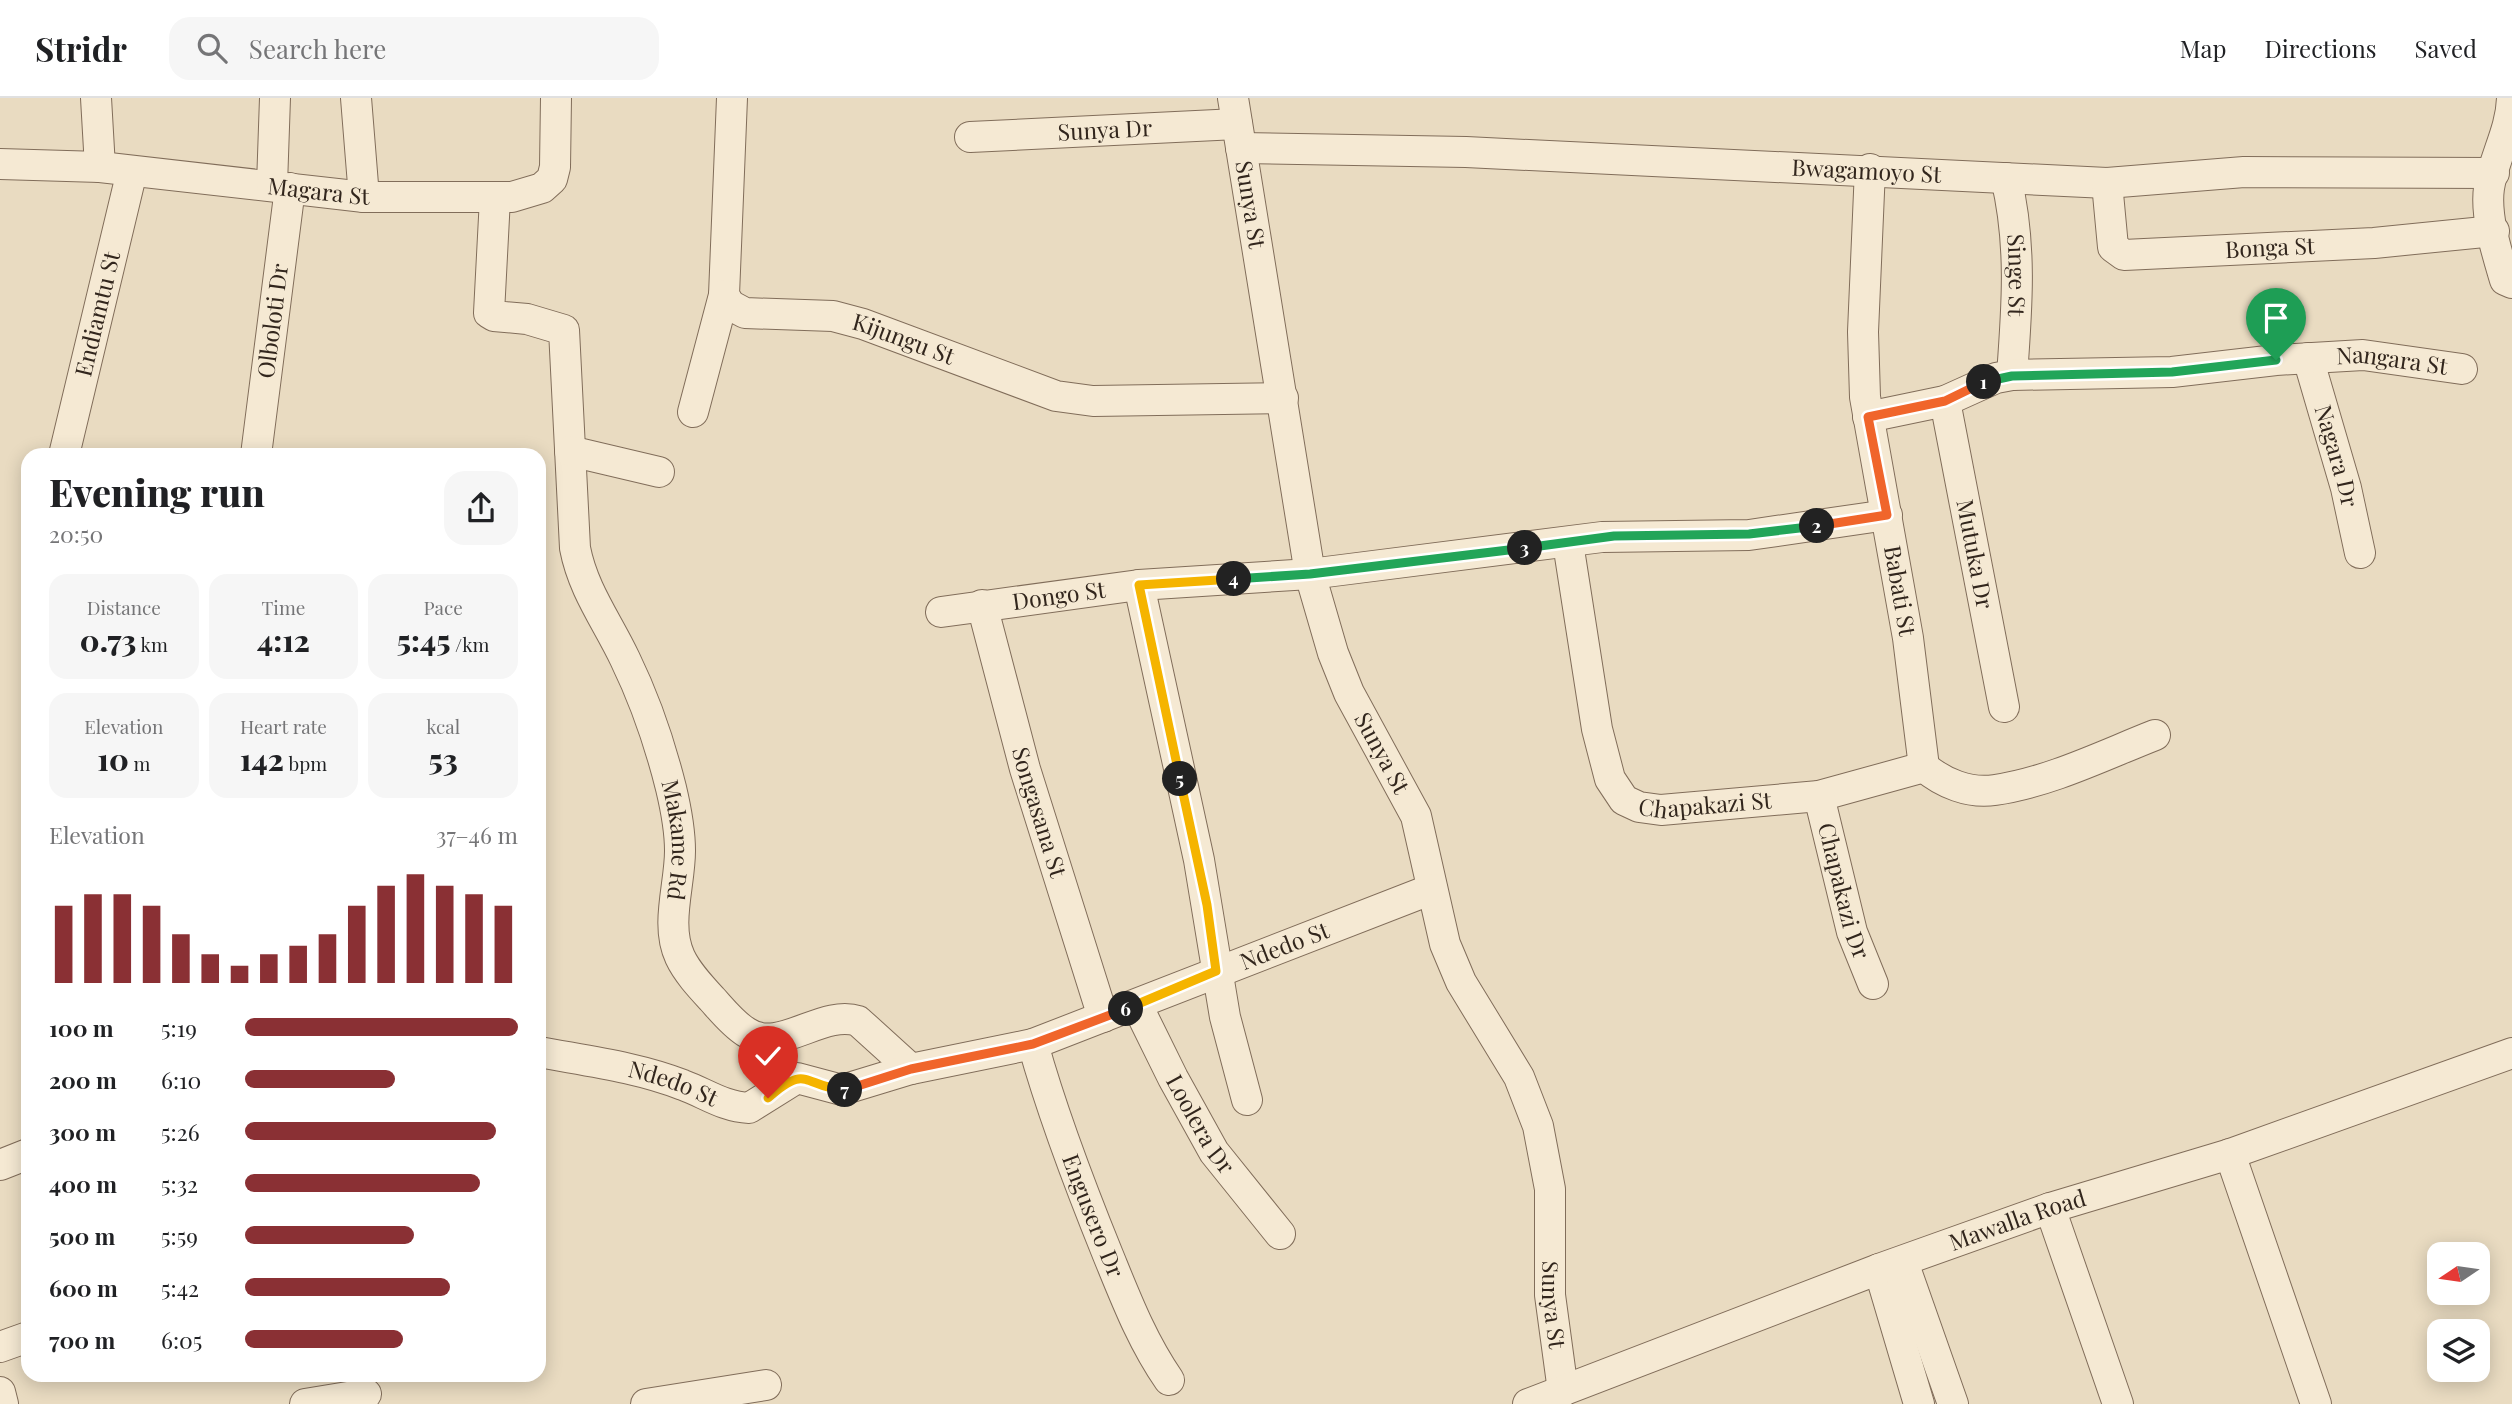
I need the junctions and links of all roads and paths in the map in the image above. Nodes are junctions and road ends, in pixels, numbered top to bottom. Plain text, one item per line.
1 (96, 98) edge
2 (275, 98) edge
3 (356, 98) edge
4 (556, 98) edge
5 (732, 98) edge
6 (2512, 98) edge
7 (1237, 123) edge
8 (970, 137) dead end
9 (0, 164) edge
10 (100, 167) junction
11 (1870, 169) junction
12 (132, 171) junction
13 (2494, 173) junction
14 (2006, 178) junction
15 (2107, 183) junction
16 (281, 186) junction
17 (363, 197) junction
18 (495, 198) junction
19 (2494, 232) junction
20 (2512, 283) edge
21 (724, 295) junction
22 (2308, 358) junction
23 (2462, 369) dead end
24 (2012, 376) junction
25 (1283, 398) junction
26 (1945, 401) junction
27 (693, 412) dead end
28 (1868, 417) junction
29 (66, 448) edge
30 (257, 448) edge
31 (570, 451) junction
32 (659, 472) dead end
33 (1887, 515) junction
34 (1568, 543) junction
35 (2360, 553) dead end
36 (1310, 574) junction
37 (1139, 585) junction
38 (982, 605) junction
39 (941, 612) dead end
40 (2004, 707) dead end
41 (2155, 735) dead end
42 (1924, 767) junction
43 (1819, 796) junction
44 (1432, 889) junction
45 (1216, 971) junction
46 (1873, 984) dead end
47 (1137, 1005) junction
48 (1103, 1017) junction
49 (1033, 1044) junction
50 (546, 1053) edge
51 (2512, 1053) edge
52 (911, 1069) junction
53 (1247, 1100) dead end
54 (2230, 1154) junction
55 (21, 1157) edge
56 (0, 1165) edge
57 (2050, 1208) junction
58 (1280, 1234) dead end
59 (1891, 1266) junction
60 (21, 1340) edge
61 (0, 1347) edge
62 (1169, 1380) dead end
63 (765, 1385) dead end
64 (365, 1391) edge
65 (1563, 1391) junction
66 (0, 1392) edge
67 (3, 1404) edge
68 (304, 1404) edge
69 (646, 1404) edge
70 (1528, 1404) edge
71 (1919, 1404) edge
72 (1953, 1404) edge
73 (2119, 1404) edge
74 (2316, 1404) edge

1 - 10 street
2 - 16 street, Olboloti Dr
3 - 17 street
4 - 18 street, Magara St
5 - 21 street
6 - 13 street
7 - 8 street, Sunya Dr
7 - 11 street, Bwagamoyo St
7 - 25 street, Sunya St
9 - 10 street, Magara St
10 - 12 street, Magara St
11 - 14 street, Bwagamoyo St
11 - 28 street, Babati St
12 - 16 street, Magara St
12 - 29 street, Endiamtu St
13 - 15 street, Bwagamoyo St
13 - 19 street
14 - 15 street, Bwagamoyo St
14 - 24 street, Singe St
15 - 19 street, Bonga St
16 - 17 street, Magara St
16 - 30 street, Olboloti Dr
17 - 18 street, Magara St
18 - 31 street
19 - 20 street
21 - 25 street, Kijungu St
21 - 27 street
22 - 23 street, Nangara St
22 - 24 street, Nangara St
22 - 35 street, Nagara Dr
24 - 26 street, Nangara St
25 - 36 street, Sunya St
26 - 28 street, Nangara St
26 - 40 street, Mutuka Dr
28 - 33 street, Babati St
31 - 32 street
31 - 52 street, Makame Rd
33 - 34 street, Dongo St
33 - 42 street, Babati St
34 - 36 street, Dongo St
34 - 43 street, Chapakazi St
36 - 37 street, Dongo St
36 - 44 street, Sunya St
37 - 38 street, Dongo St
37 - 45 street
38 - 39 street, Dongo St
38 - 48 street, Songasana St
41 - 42 street
42 - 43 street, Chapakazi St
43 - 46 street, Chapakazi Dr
44 - 45 street, Ndedo St
44 - 65 street, Sunya St
45 - 47 street, Ndedo St
45 - 53 street
47 - 48 street, Ndedo St
47 - 58 street, Loolera Dr
48 - 49 street, Ndedo St
49 - 52 street, Ndedo St
49 - 62 street, Engusero Dr
50 - 52 street, Ndedo St
51 - 54 street, Mawalla Road
54 - 57 street, Mawalla Road
54 - 74 street
55 - 56 street
57 - 59 street, Mawalla Road
57 - 73 street
59 - 65 street, Mawalla Road
59 - 71 street
59 - 72 street
60 - 61 street
63 - 69 street
64 - 68 street
65 - 70 street, Mawalla Road
66 - 67 street

